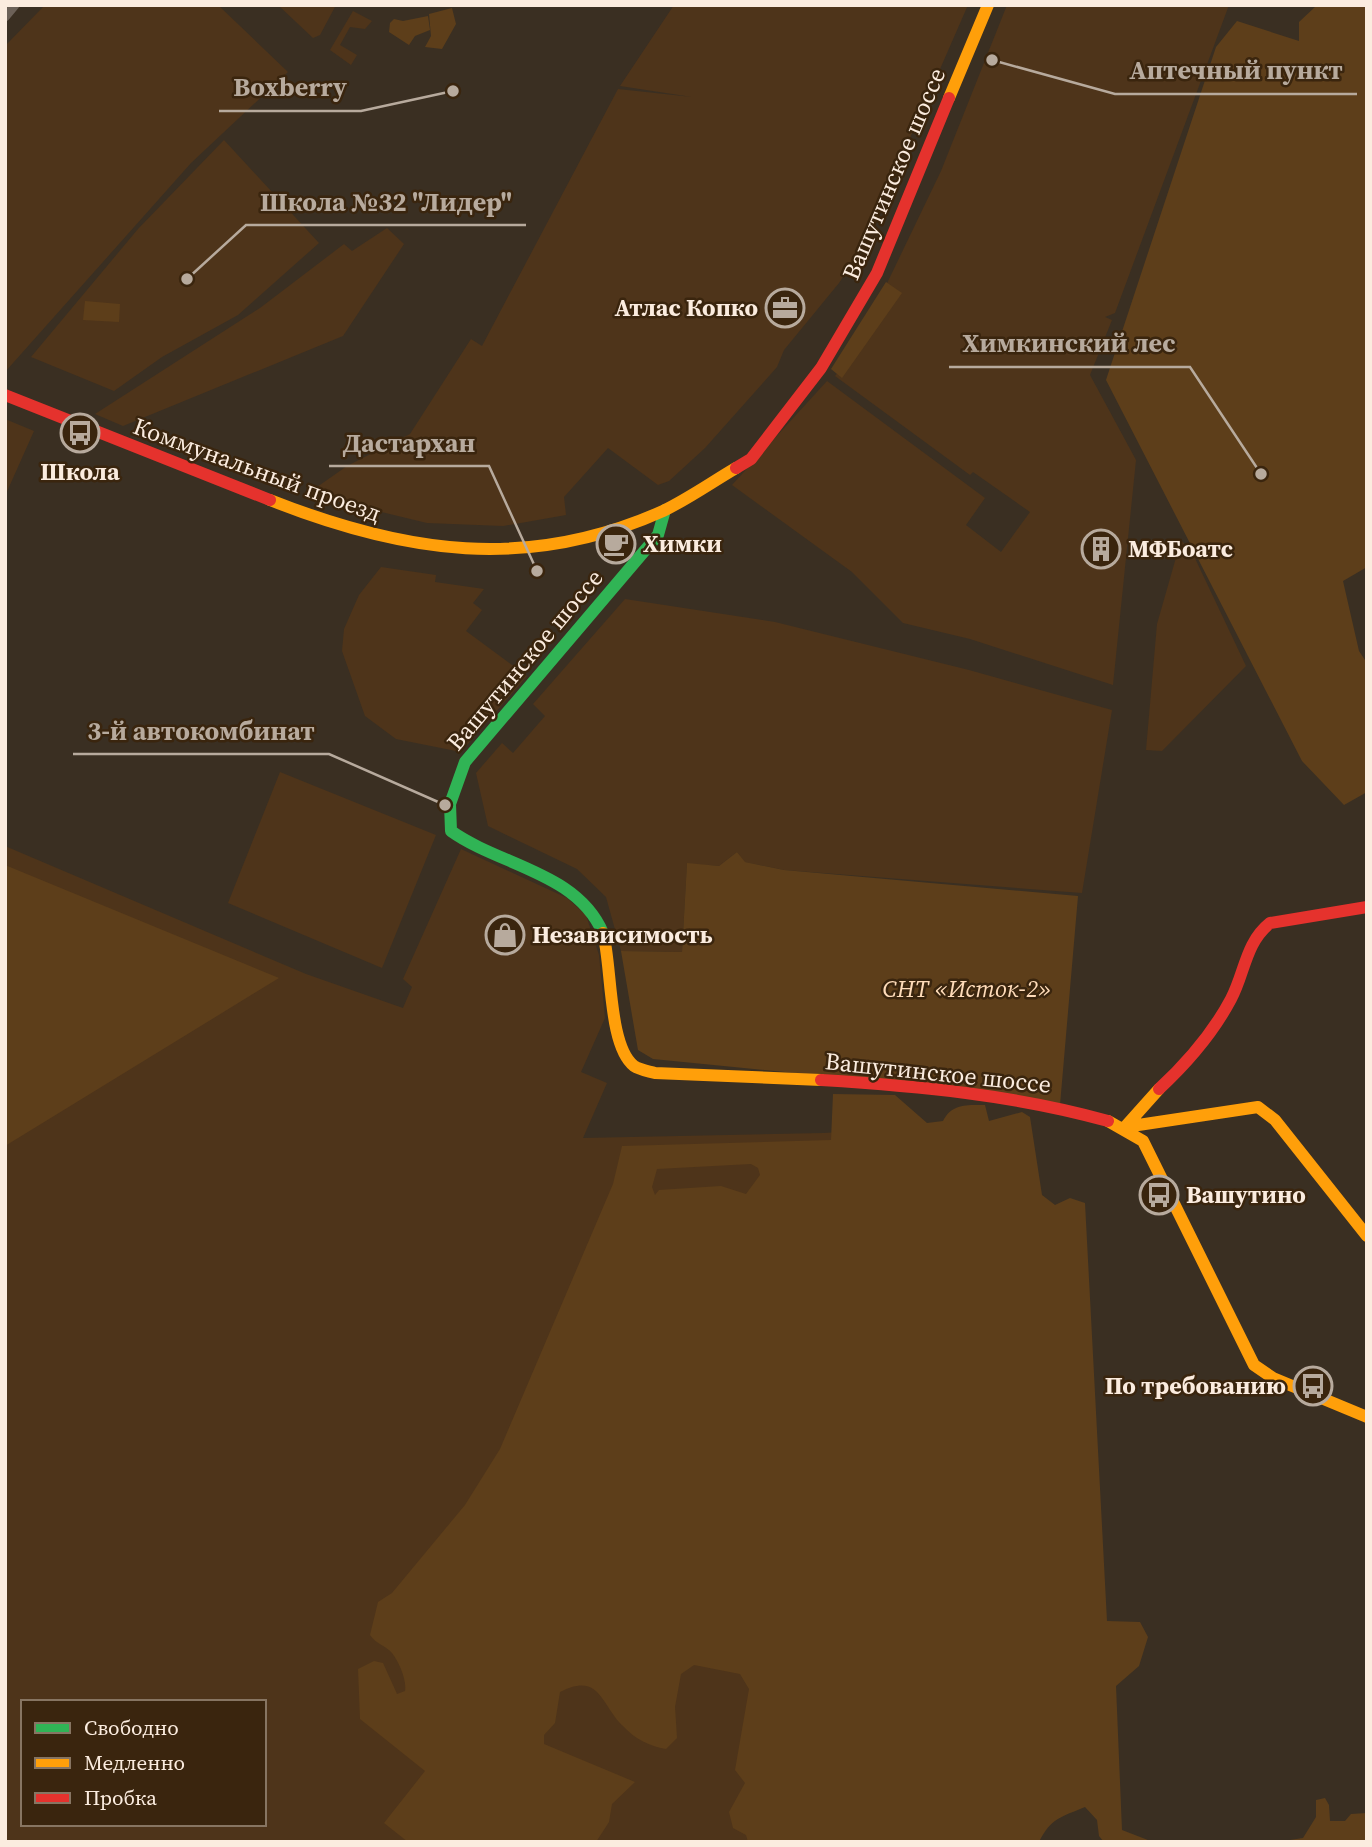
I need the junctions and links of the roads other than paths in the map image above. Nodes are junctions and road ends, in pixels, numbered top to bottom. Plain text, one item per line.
1 (15, 5) edge
2 (988, 5) edge
3 (5, 17) edge
4 (5, 396) edge
5 (665, 510) junction
6 (1367, 907) edge
7 (1125, 1126) junction
8 (1367, 1236) edge
9 (1367, 1417) edge

1 - 3 street
2 - 5 street, Вашутинское шоссе
4 - 5 street, Коммунальный проезд
5 - 7 street, Вашутинское шоссе
6 - 7 street
7 - 8 street
7 - 9 street

